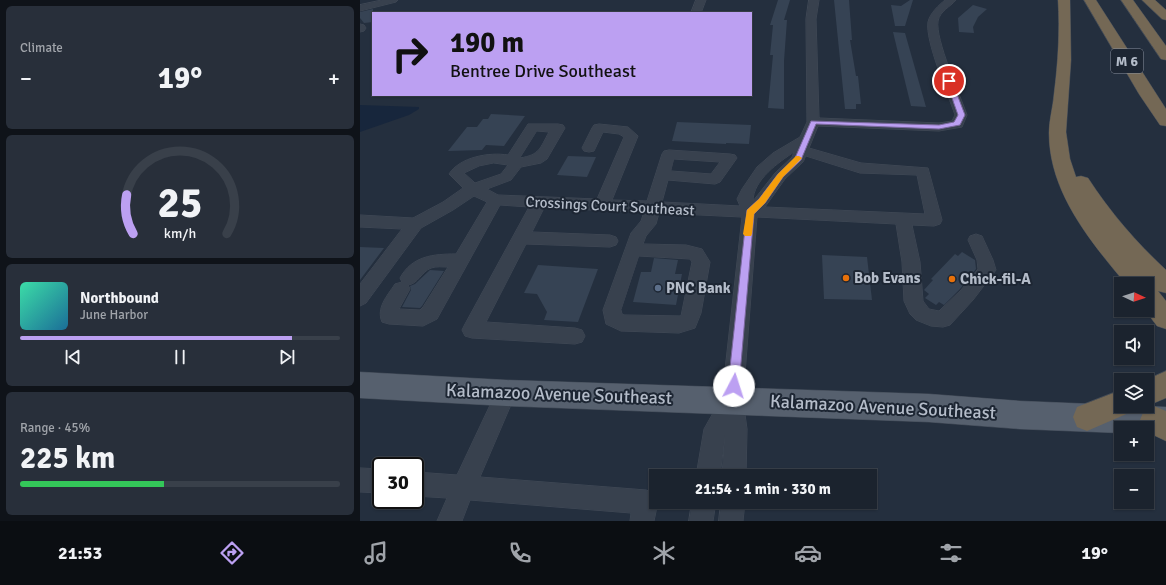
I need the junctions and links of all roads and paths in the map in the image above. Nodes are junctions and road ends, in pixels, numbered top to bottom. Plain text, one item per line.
1 (393, 0) edge
2 (701, 0) edge
3 (814, 0) edge
4 (951, 0) edge
5 (1064, 0) edge
6 (1090, 0) edge
7 (1127, 0) edge
8 (1148, 0) edge
9 (374, 2) edge
10 (360, 8) edge
11 (696, 12) edge
12 (1166, 16) edge
13 (1166, 56) edge
14 (1062, 94) junction
15 (813, 122) junction
16 (1166, 122) edge
17 (804, 144) junction
18 (589, 148) dead end
19 (662, 175) dead end
20 (473, 189) junction
21 (496, 200) junction
22 (538, 203) junction
23 (602, 206) junction
24 (654, 208) junction
25 (750, 212) junction
26 (903, 219) junction
27 (360, 221) edge
28 (415, 224) junction
29 (520, 238) junction
30 (976, 240) dead end
31 (610, 241) dead end
32 (633, 250) junction
33 (461, 261) junction
34 (1133, 277) edge
35 (1166, 284) edge
36 (360, 298) edge
37 (1154, 303) edge
38 (1166, 318) edge
39 (575, 336) dead end
40 (1166, 384) edge
41 (360, 385) edge
42 (1154, 390) edge
43 (506, 394) junction
44 (732, 400) junction
45 (1114, 406) edge
46 (1087, 417) junction
47 (1162, 423) edge
48 (709, 469) edge
49 (734, 469) edge
50 (360, 480) edge
51 (372, 481) edge
52 (424, 485) edge
53 (463, 488) junction
54 (703, 509) edge
55 (732, 509) edge
56 (449, 521) edge
57 (642, 521) edge
58 (701, 521) edge
59 (731, 521) edge

1 - 9 street
2 - 11 street
3 - 15 street
4 - 15 street
5 - 14 highway
6 - 16 highway, M 6
7 - 13 highway, M 6
8 - 12 highway
9 - 10 street
14 - 34 highway
14 - 35 highway
15 - 17 street
17 - 25 street
17 - 26 street, Crossings Court Southeast
18 - 23 street
19 - 24 street
20 - 20 street, Crossings Court Southeast
20 - 21 street, Crossings Court Southeast
20 - 28 street
21 - 22 street, Crossings Court Southeast
21 - 33 street
22 - 23 street, Crossings Court Southeast
22 - 29 street
23 - 24 street, Crossings Court Southeast
24 - 25 street, Crossings Court Southeast
24 - 32 street
25 - 26 street, Crossings Court Southeast
25 - 44 street
26 - 30 street
27 - 28 street
28 - 36 street
29 - 31 street
29 - 39 street
32 - 32 street
33 - 33 street
37 - 38 highway
40 - 42 highway
41 - 43 main road, Kalamazoo Avenue Southeast
43 - 44 main road, Kalamazoo Avenue Southeast
43 - 53 street
44 - 46 main road, Kalamazoo Avenue Southeast
44 - 48 street
44 - 49 street
45 - 46 highway
46 - 47 main road, Kalamazoo Avenue Southeast
50 - 51 street
52 - 53 street
53 - 56 street
53 - 57 street
54 - 58 street
55 - 59 street

